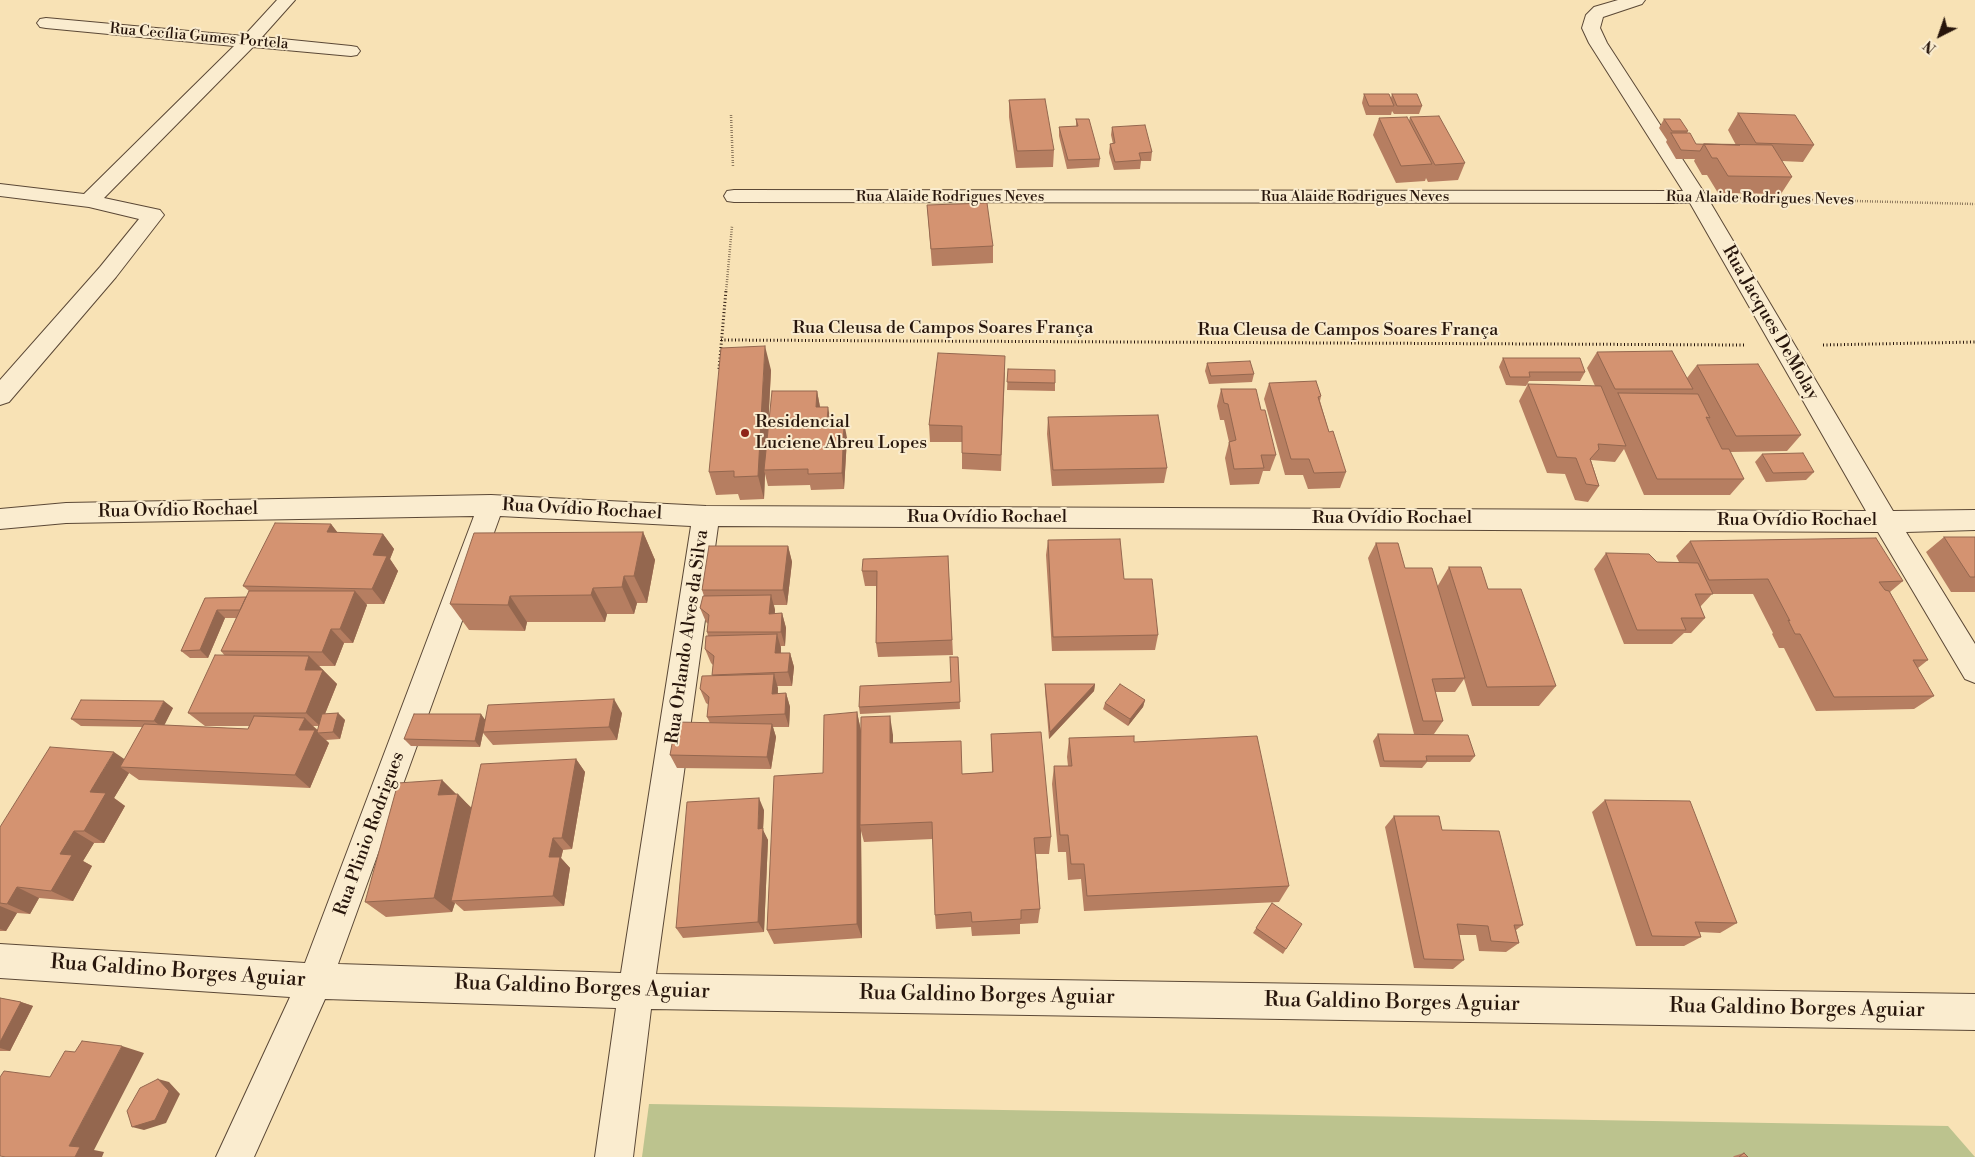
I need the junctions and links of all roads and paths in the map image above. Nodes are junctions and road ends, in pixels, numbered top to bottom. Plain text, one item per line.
1 (286, 0) edge
2 (1636, 0) edge
3 (46, 23) dead end
4 (248, 42) junction
5 (351, 51) dead end
6 (731, 115) dead end
7 (0, 190) edge
8 (734, 196) junction
9 (1697, 197) junction
10 (89, 200) junction
11 (1975, 204) edge
12 (721, 340) junction
13 (1975, 342) edge
14 (1783, 345) junction
15 (719, 369) edge
16 (0, 396) edge
17 (491, 505) junction
18 (706, 516) junction
19 (0, 520) edge
20 (1975, 520) edge
21 (1886, 522) junction
22 (1975, 670) edge
23 (0, 961) edge
24 (316, 981) junction
25 (636, 991) junction
26 (1975, 1012) edge
27 (236, 1157) edge
28 (614, 1157) edge

1 - 4 street
2 - 9 street, Rua Jacques DeMolay
3 - 4 street, Rua Cecília Gumes Portela
4 - 5 street, Rua Cecília Gumes Portela
4 - 10 street
6 - 8 path
7 - 10 street
8 - 9 street, Rua Alaide Rodrigues Neves
8 - 12 path
9 - 11 path, Rua Alaide Rodrigues Neves
9 - 14 street, Rua Jacques DeMolay
10 - 16 street
12 - 14 path, Rua Cleusa de Campos Soares França
12 - 15 path
13 - 14 path, Rua Cleusa de Campos Soares França
14 - 21 street, Rua Jacques DeMolay
17 - 18 street, Rua Ovídio Rochael
17 - 19 street, Rua Ovídio Rochael
17 - 24 street, Rua Plinio Rodrigues
18 - 21 street, Rua Ovídio Rochael
18 - 25 street, Rua Orlando Alves da Silva
20 - 21 street, Rua Ovídio Rochael
21 - 22 street, Rua Jacques DeMolay
23 - 24 street, Rua Galdino Borges Aguiar
24 - 25 street, Rua Galdino Borges Aguiar
24 - 27 street, Rua Plinio Rodrigues
25 - 26 street, Rua Galdino Borges Aguiar
25 - 28 street, Rua Orlando Alves da Silva

